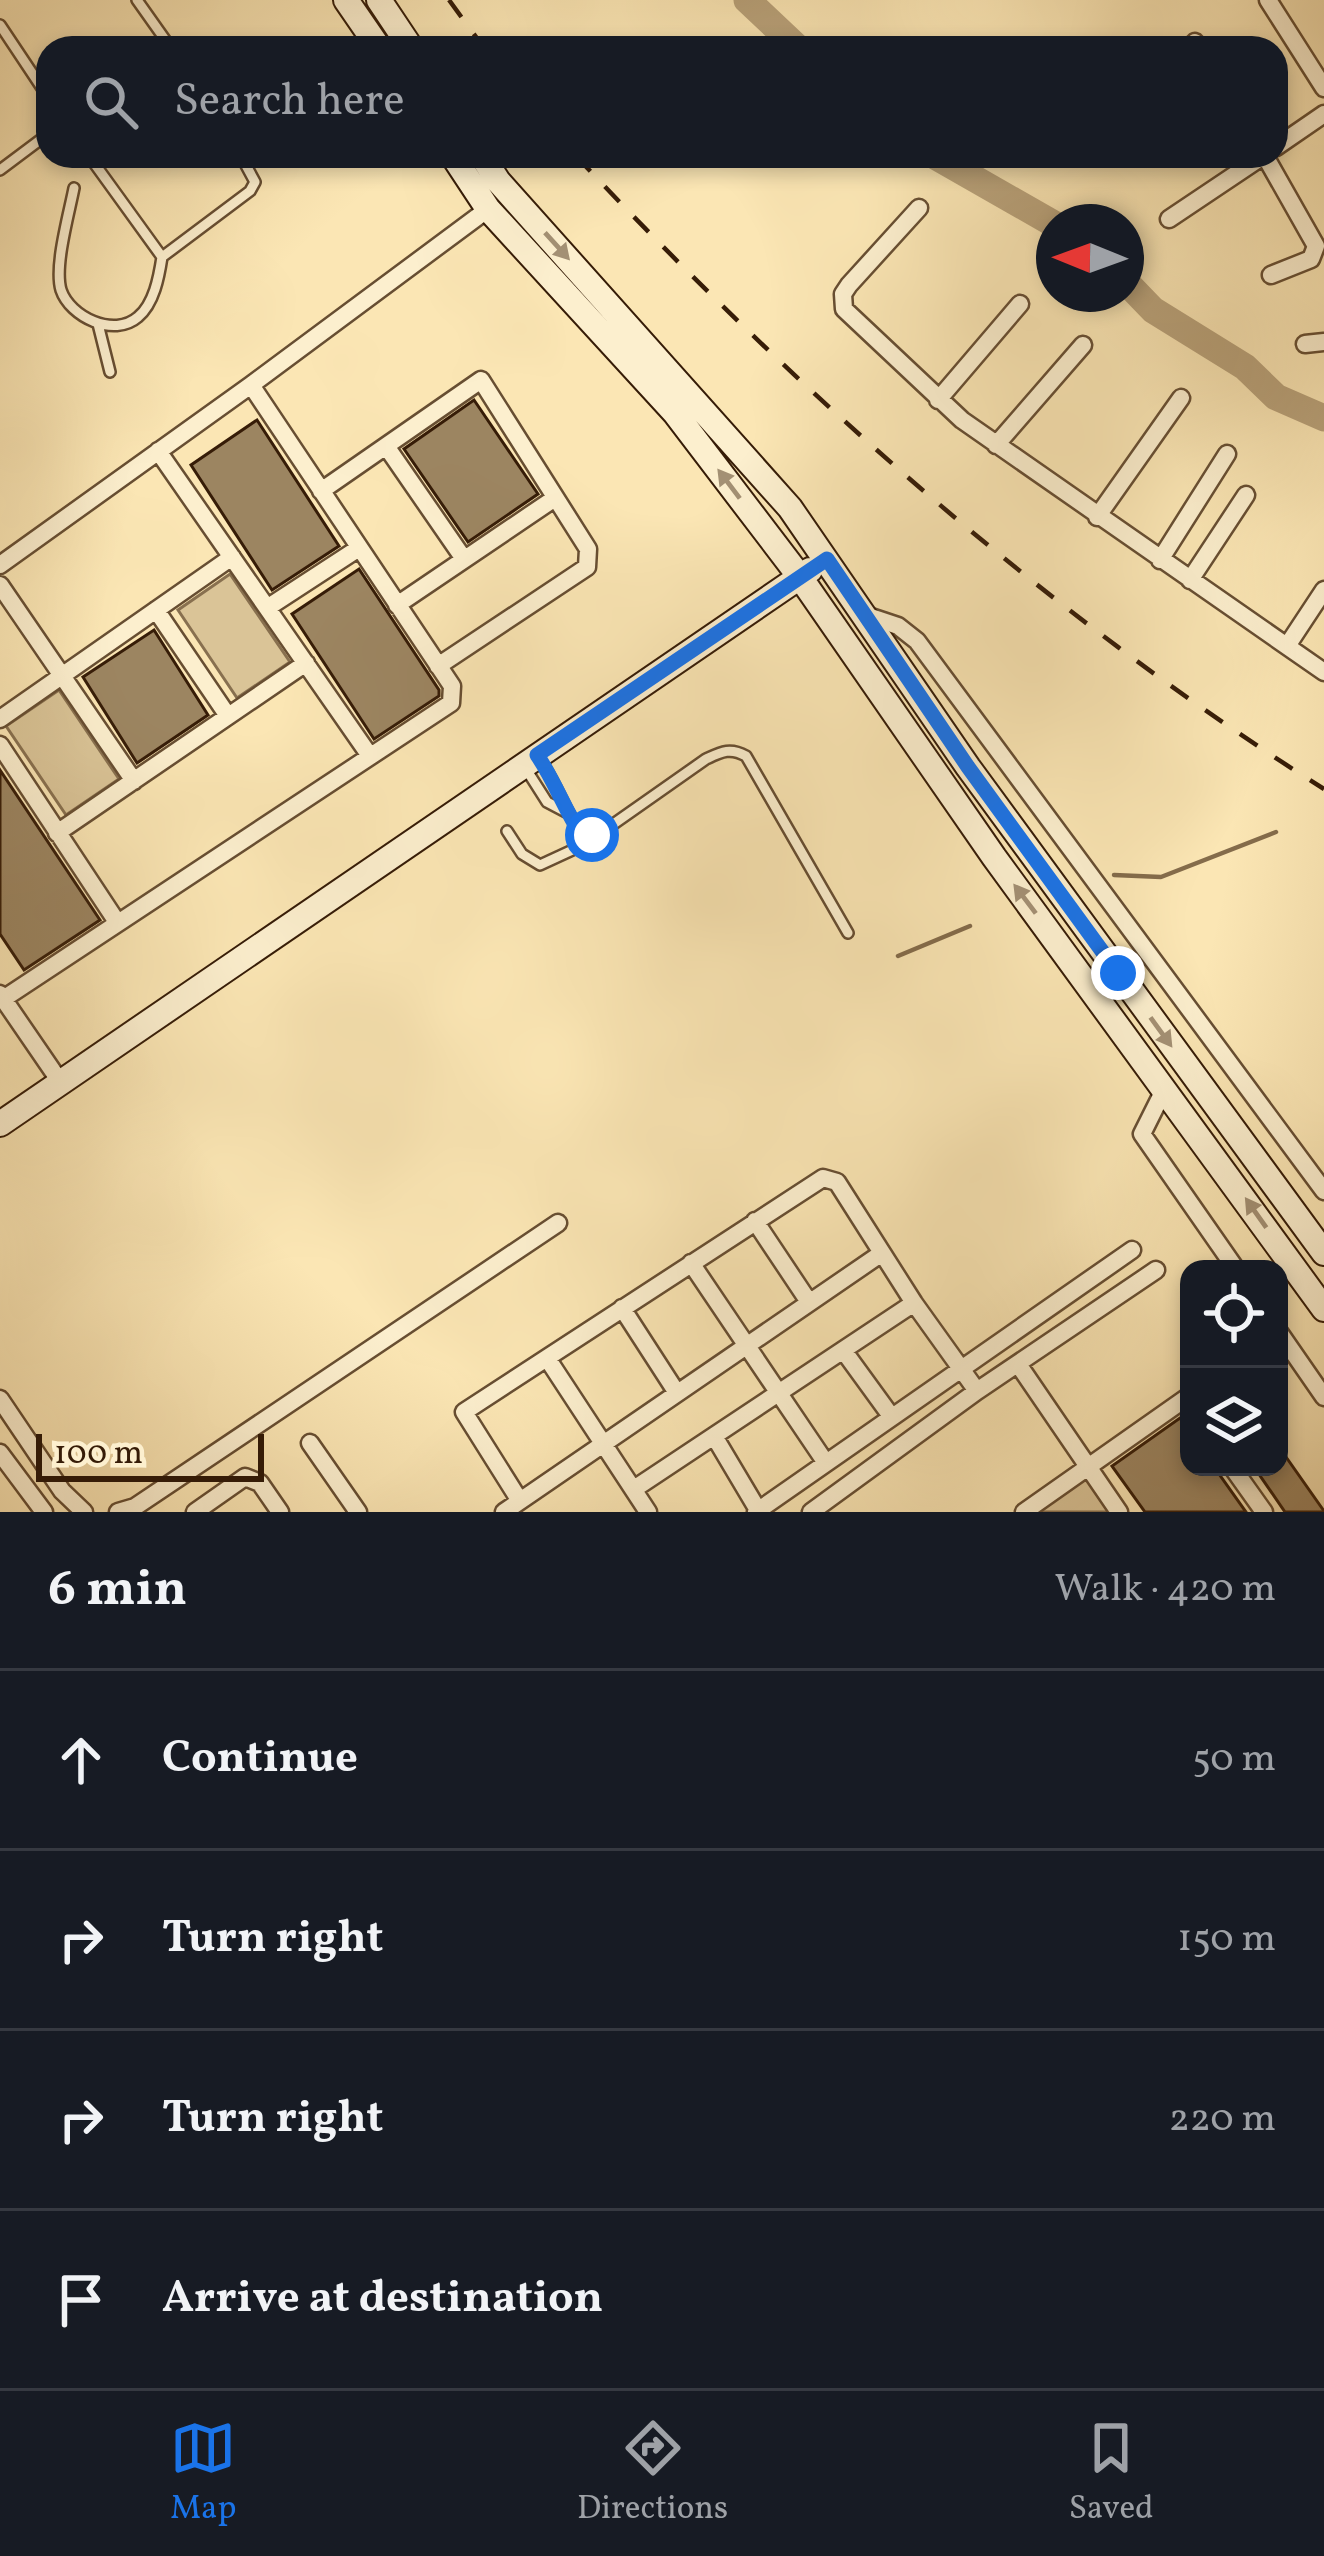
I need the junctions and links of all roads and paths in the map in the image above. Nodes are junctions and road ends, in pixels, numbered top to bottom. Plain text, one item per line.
1 (137, 0) edge
2 (346, 0) edge
3 (379, 0) edge
4 (1268, 0) edge
5 (0, 25) edge
6 (160, 36) edge
7 (371, 36) edge
8 (403, 36) edge
9 (36, 79) edge
10 (1324, 88) edge
11 (1324, 114) edge
12 (1288, 139) edge
13 (36, 143) edge
14 (98, 168) edge
15 (247, 168) edge
16 (461, 168) edge
17 (490, 168) edge
18 (1246, 168) edge
19 (1271, 168) edge
20 (0, 170) edge
21 (74, 188) dead end
22 (488, 208) junction
23 (919, 208) dead end
24 (1169, 219) dead end
25 (161, 257) junction
26 (1271, 275) dead end
27 (1021, 304) dead end
28 (98, 324) junction
29 (1324, 342) edge
30 (1304, 344) dead end
31 (1083, 345) dead end
32 (110, 372) dead end
33 (251, 386) junction
34 (1181, 398) dead end
35 (938, 400) junction
36 (386, 446) junction
37 (996, 446) junction
38 (158, 451) junction
39 (1227, 454) dead end
40 (321, 491) junction
41 (1246, 495) dead end
42 (555, 498) junction
43 (1097, 517) junction
44 (359, 548) junction
45 (232, 557) junction
46 (464, 559) junction
47 (827, 559) junction
48 (1160, 560) junction
49 (0, 566) edge
50 (800, 577) junction
51 (1190, 580) junction
52 (0, 585) edge
53 (1324, 590) edge
54 (397, 605) junction
55 (267, 608) junction
56 (156, 610) junction
57 (866, 615) junction
58 (1287, 646) junction
59 (305, 663) junction
60 (438, 666) junction
61 (1322, 667) edge
62 (62, 676) junction
63 (228, 716) junction
64 (0, 718) edge
65 (0, 746) edge
66 (370, 756) junction
67 (530, 760) junction
68 (134, 781) junction
69 (566, 812) junction
70 (507, 831) dead end
71 (58, 833) junction
72 (595, 837) junction
73 (580, 841) junction
74 (117, 922) junction
75 (848, 933) dead end
76 (2, 997) edge
77 (61, 1083) junction
78 (1166, 1088) junction
79 (0, 1124) edge
80 (1324, 1191) edge
81 (755, 1221) junction
82 (558, 1223) dead end
83 (1132, 1250) dead end
84 (882, 1253) junction
85 (1324, 1253) edge
86 (1229, 1260) edge
87 (691, 1263) junction
88 (1156, 1270) dead end
89 (809, 1302) junction
90 (914, 1304) junction
91 (622, 1308) junction
92 (1324, 1309) edge
93 (748, 1344) junction
94 (1288, 1345) edge
95 (843, 1351) junction
96 (547, 1358) junction
97 (1018, 1364) junction
98 (961, 1367) junction
99 (977, 1391) junction
100 (780, 1392) junction
101 (676, 1393) junction
102 (1324, 1397) edge
103 (0, 1399) edge
104 (1180, 1406) edge
105 (891, 1416) junction
106 (714, 1436) junction
107 (310, 1443) dead end
108 (601, 1444) junction
109 (0, 1454) edge
110 (826, 1462) junction
111 (1087, 1467) junction
112 (1238, 1476) edge
113 (634, 1489) junction
114 (520, 1501) junction
115 (757, 1511) edge
116 (44, 1512) edge
117 (84, 1512) edge
118 (118, 1512) edge
119 (195, 1512) edge
120 (280, 1512) edge
121 (358, 1512) edge
122 (504, 1512) edge
123 (648, 1512) edge
124 (811, 1512) edge
125 (1024, 1512) edge
126 (1119, 1512) edge
127 (1264, 1512) edge

1 - 6 lane
2 - 7 main road
3 - 8 main road
4 - 10 street
5 - 9 lane
11 - 12 street
13 - 20 lane
14 - 25 lane
15 - 25 lane
16 - 22 main road
17 -> 47 main road
18 - 24 street
19 - 26 street
21 - 28 lane
22 - 33 street
50 -> 22 main road
23 - 35 street
25 - 28 lane
27 - 35 street
28 - 32 lane
29 - 30 street
31 - 37 street
33 - 38 street
33 - 40 street
34 - 43 street
35 - 37 street
36 - 40 street
36 - 42 street
36 - 46 street
37 - 43 street
38 - 45 street
38 - 49 street
39 - 48 street
40 - 44 street
41 - 51 street
42 - 46 street
42 - 60 street
43 - 48 street
44 - 54 street
44 - 55 street
45 - 55 street
45 - 56 street
46 - 54 street
47 - 50 main road
47 - 57 main road
48 - 51 street
50 - 67 main road
78 -> 50 main road
51 - 58 street
52 - 62 street
53 - 58 street
54 - 60 street
55 - 59 street
56 - 62 street
56 - 63 street
57 - 80 street
57 -> 85 main road
58 - 61 street
59 - 63 street
59 - 66 street
60 - 66 street
62 - 64 street
62 - 68 street
63 - 68 street
65 - 71 street
66 - 74 street
67 - 69 lane
67 - 69 lane
67 - 77 main road
68 - 71 street
69 - 73 lane
70 - 73 lane
71 - 74 street
72 - 73 lane
72 - 73 lane
72 - 75 lane
74 - 76 street
76 - 77 street
77 - 79 main road
78 - 86 street
92 -> 78 main road
81 - 84 street
81 - 87 street
81 - 89 street
82 - 118 street
83 - 98 street
84 - 89 street
84 - 90 street
87 - 91 street
87 - 93 street
88 - 97 street
89 - 93 street
90 - 95 street
90 - 98 street
91 - 96 street
91 - 101 street
93 - 100 street
93 - 101 street
94 - 102 street
95 - 100 street
95 - 105 street
96 - 108 street
96 - 114 street
97 - 99 street
97 - 111 street
98 - 99 street
98 - 105 street
99 - 124 street
100 - 106 street
100 - 110 street
101 - 108 street
103 - 117 street
104 - 111 street
105 - 110 street
106 - 113 street
106 - 115 street
107 - 121 street
108 - 113 street
108 - 114 street
109 - 116 street
110 - 115 street
111 - 125 street
111 - 126 street
112 - 127 street
113 - 123 street
114 - 122 street
119 - 120 street

